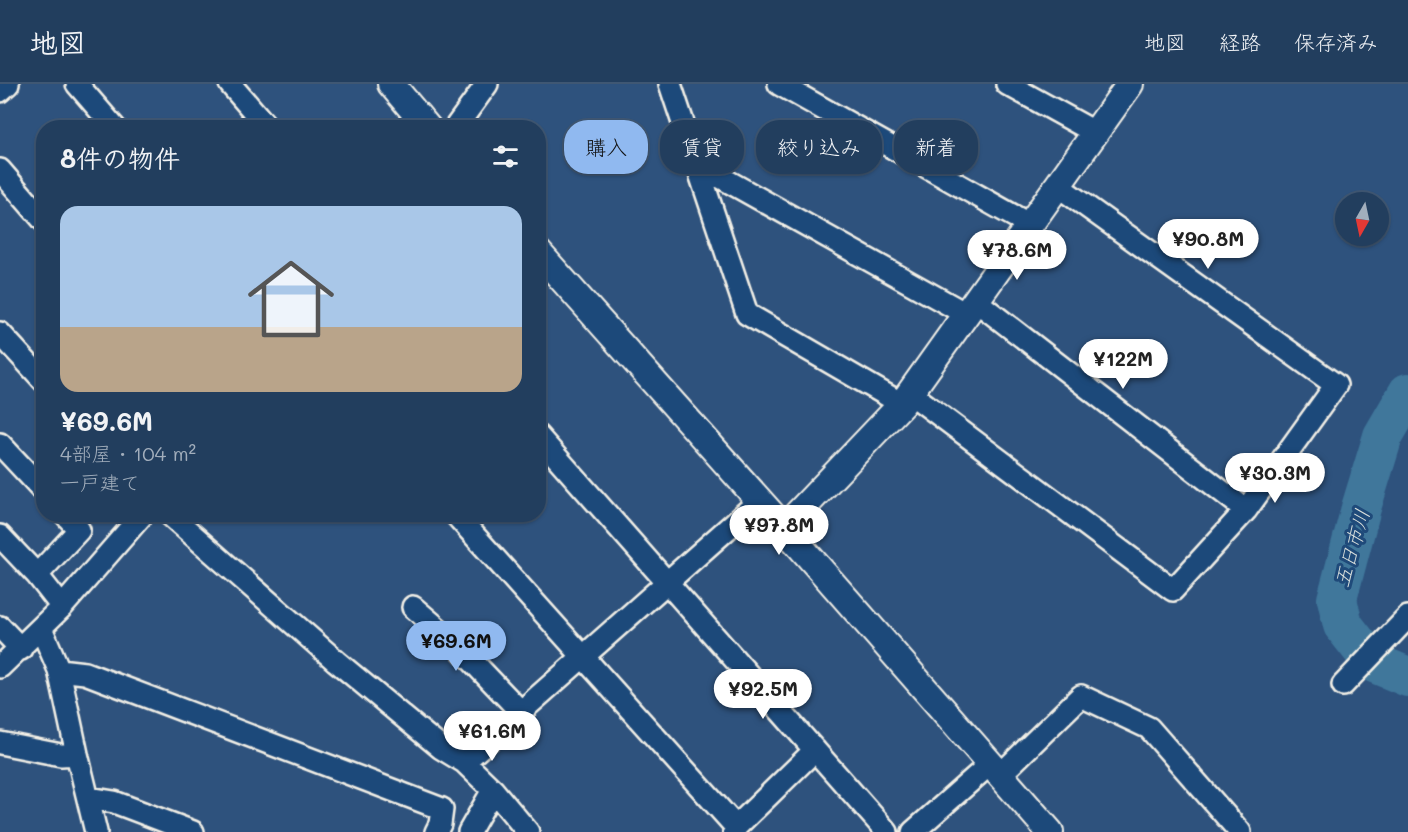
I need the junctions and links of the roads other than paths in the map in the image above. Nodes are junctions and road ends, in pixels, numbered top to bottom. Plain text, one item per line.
1 (8, 84) edge
2 (77, 84) edge
3 (230, 84) edge
4 (391, 84) edge
5 (487, 84) edge
6 (670, 84) edge
7 (779, 84) edge
8 (1007, 84) edge
9 (1130, 84) edge
10 (0, 91) edge
11 (108, 120) edge
12 (261, 120) edge
13 (421, 120) edge
14 (461, 120) edge
15 (682, 120) edge
16 (1096, 133) junction
17 (0, 170) edge
18 (700, 174) edge
19 (716, 174) edge
20 (1058, 186) junction
21 (36, 212) edge
22 (1030, 225) junction
23 (546, 261) edge
24 (971, 307) junction
25 (0, 333) edge
26 (36, 372) edge
27 (906, 398) junction
28 (0, 444) edge
29 (546, 445) edge
30 (36, 482) edge
31 (759, 501) junction
32 (1246, 510) junction
33 (72, 522) edge
34 (136, 522) edge
35 (178, 522) edge
36 (462, 522) edge
37 (784, 528) junction
38 (0, 536) edge
39 (37, 575) junction
40 (668, 583) junction
41 (62, 607) junction
42 (413, 608) dead end
43 (1408, 616) edge
44 (0, 627) edge
45 (41, 628) junction
46 (21, 649) junction
47 (583, 658) junction
48 (0, 667) edge
49 (59, 670) junction
50 (1343, 685) dead end
51 (521, 712) junction
52 (0, 743) edge
53 (815, 750) junction
54 (77, 753) junction
55 (464, 762) junction
56 (995, 769) junction
57 (493, 790) junction
58 (89, 798) junction
59 (735, 830) edge
60 (96, 832) edge
61 (193, 832) edge
62 (436, 832) edge
63 (469, 832) edge
64 (528, 832) edge
65 (887, 832) edge
66 (913, 832) edge
67 (1050, 832) edge
68 (1240, 832) edge

1 - 10 street
2 - 11 street
3 - 12 street
4 - 13 street
5 - 14 street
6 - 15 street
7 - 22 street
8 - 16 street
9 - 16 street
16 - 20 street
17 - 21 street
18 - 27 street
19 - 24 street
20 - 22 street
20 - 32 street
22 - 24 street
23 - 31 street
24 - 27 street
24 - 32 street
25 - 26 street
27 - 32 street
27 - 37 street
28 - 30 street
29 - 40 street
31 - 37 street
31 - 40 street
33 - 39 street
34 - 41 street
35 - 55 street
36 - 47 street
37 - 56 street
38 - 39 street
39 - 41 street
40 - 47 street
40 - 53 street
41 - 45 street
42 - 51 street
43 - 50 street
44 - 46 street
45 - 46 street
45 - 49 street
46 - 48 street
47 - 51 street
47 - 59 street
49 - 54 street
49 - 62 street
51 - 55 street
52 - 54 street
53 - 59 street
53 - 65 street
54 - 58 street
55 - 57 street
56 - 66 street
56 - 67 street
56 - 68 street
57 - 63 street
57 - 64 street
58 - 60 street
58 - 61 street

